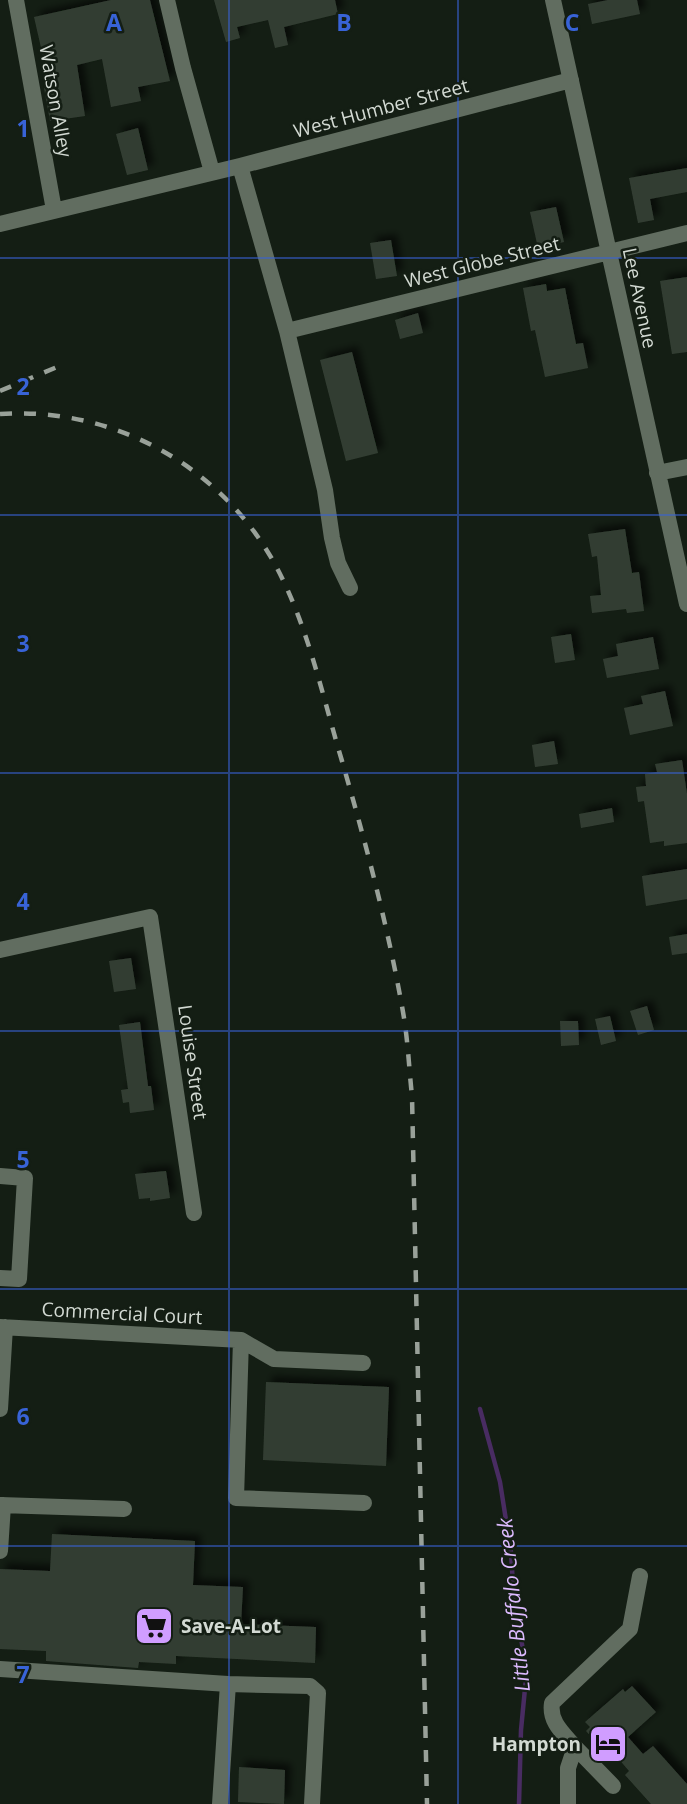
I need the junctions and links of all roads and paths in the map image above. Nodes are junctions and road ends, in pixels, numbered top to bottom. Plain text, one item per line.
1 (16, 0) edge
2 (167, 0) edge
3 (552, 0) edge
4 (571, 80) junction
5 (240, 166) junction
6 (206, 174) junction
7 (54, 210) junction
8 (0, 223) edge
9 (687, 233) edge
10 (608, 252) junction
11 (287, 331) junction
12 (687, 467) edge
13 (657, 473) junction
14 (350, 588) dead end
15 (687, 604) edge
16 (0, 950) edge
17 (0, 1176) edge
18 (194, 1213) dead end
19 (0, 1278) edge
20 (3, 1327) edge
21 (241, 1340) junction
22 (1, 1361) edge
23 (363, 1363) dead end
24 (0, 1409) edge
25 (364, 1503) dead end
26 (1, 1505) edge
27 (124, 1509) dead end
28 (0, 1551) edge
29 (640, 1576) dead end
30 (0, 1669) edge
31 (228, 1684) junction
32 (575, 1747) junction
33 (613, 1786) dead end
34 (220, 1804) edge
35 (312, 1804) edge
36 (568, 1804) edge

1 - 7 street, Watson Alley
2 - 6 street
3 - 4 street, Lee Avenue
4 - 5 street, West Humber Street
4 - 10 street, Lee Avenue
5 - 6 street, West Humber Street
5 - 11 street
6 - 7 street, West Humber Street
7 - 8 street, West Humber Street
9 - 10 street, West Globe Street
10 - 11 street, West Globe Street
10 - 13 street, Lee Avenue
11 - 14 street
12 - 13 street
13 - 15 street, Lee Avenue
16 - 18 street, Louise Street
17 - 19 street
20 - 21 street, Commercial Court
20 - 22 street
21 - 23 street
21 - 25 street
22 - 24 street
26 - 27 street
26 - 28 street
29 - 32 street
30 - 31 street
31 - 34 street
31 - 35 street
32 - 33 street
32 - 36 street

